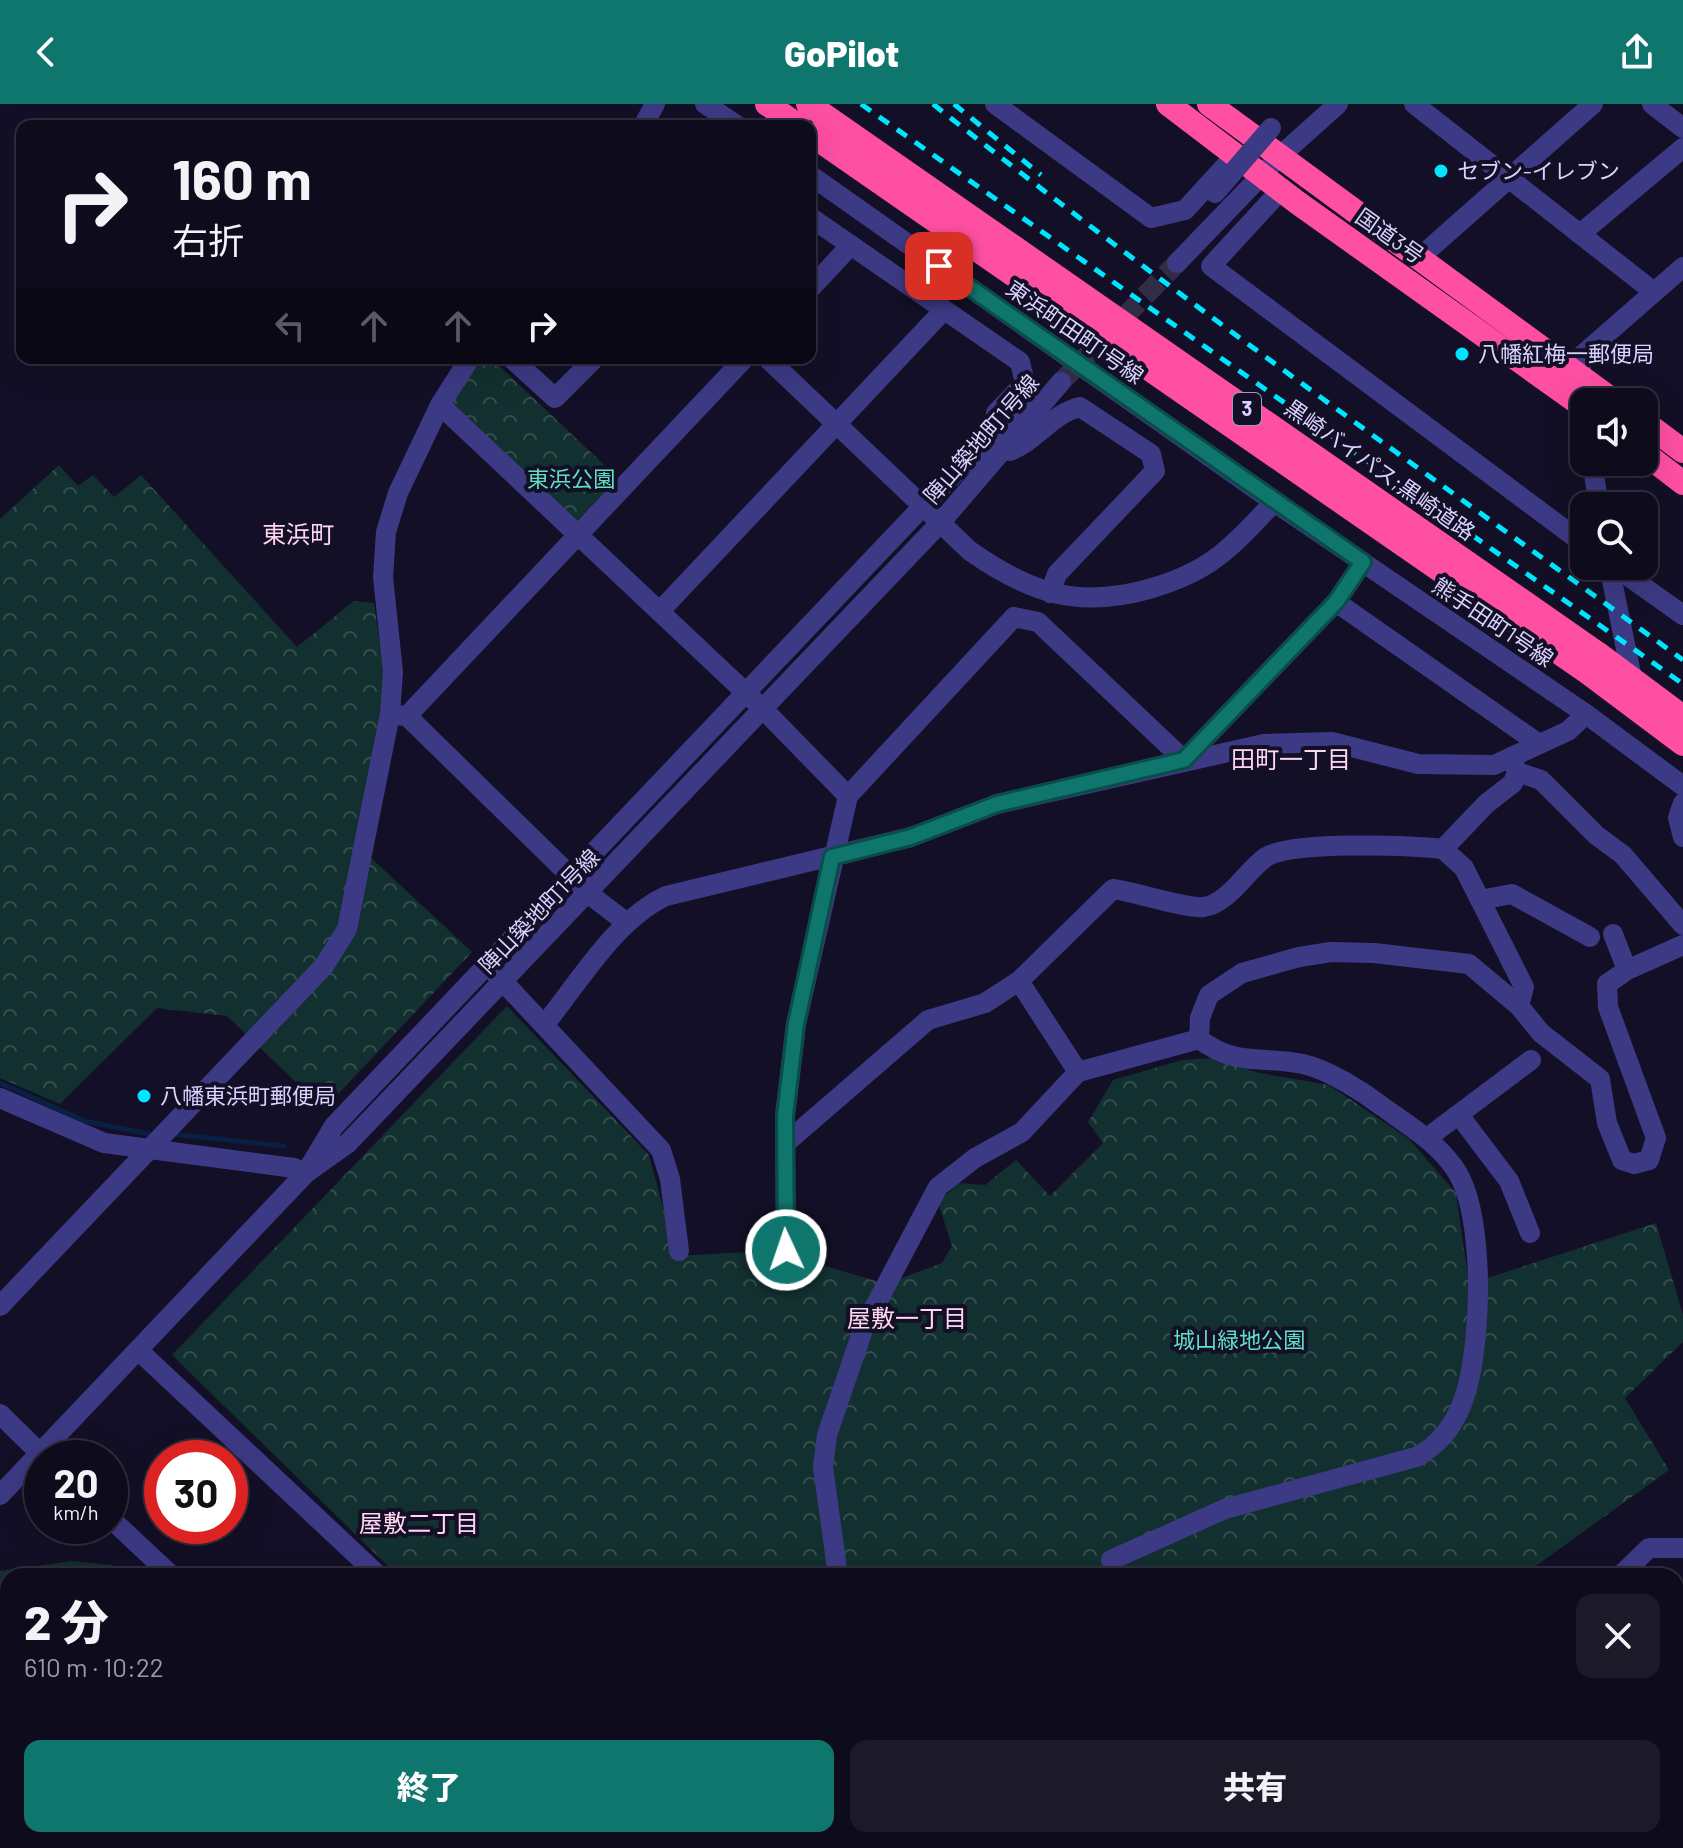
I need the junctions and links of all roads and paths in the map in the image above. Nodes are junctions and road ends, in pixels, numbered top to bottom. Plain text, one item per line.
1 (705, 104) edge
2 (767, 104) edge
3 (808, 104) edge
4 (995, 104) edge
5 (1168, 104) edge
6 (1209, 104) edge
7 (1338, 104) edge
8 (1414, 104) edge
9 (1593, 104) edge
10 (1652, 104) edge
11 (729, 120) edge
12 (790, 120) edge
13 (1271, 128) dead end
14 (1683, 128) edge
15 (816, 138) edge
16 (1683, 148) edge
17 (1234, 155) junction
18 (1280, 156) junction
19 (1509, 177) junction
20 (816, 179) edge
21 (1272, 183) junction
22 (1215, 193) dead end
23 (816, 221) edge
24 (1580, 234) junction
25 (851, 245) junction
26 (1419, 258) junction
27 (1177, 263) tunnel mouth
28 (1683, 267) edge
29 (816, 283) edge
30 (1654, 292) junction
31 (944, 310) junction
32 (466, 364) edge
33 (518, 364) edge
34 (589, 364) edge
35 (739, 364) edge
36 (773, 364) edge
37 (1581, 377) junction
38 (1582, 388) edge
39 (1596, 388) edge
40 (1570, 398) edge
41 (440, 405) junction
42 (837, 425) junction
43 (1658, 432) edge
44 (994, 434) junction
45 (1683, 451) edge
46 (1003, 454) junction
47 (1658, 464) edge
48 (1683, 483) edge
49 (1274, 502) junction
50 (924, 505) junction
51 (941, 522) junction
52 (1570, 534) edge
53 (578, 535) junction
54 (1363, 562) junction
55 (1615, 580) edge
56 (1632, 580) edge
57 (1050, 593) junction
58 (1336, 602) junction
59 (660, 611) junction
60 (1683, 615) edge
61 (746, 693) junction
62 (762, 708) junction
63 (1586, 714) junction
64 (398, 715) junction
65 (1683, 717) edge
66 (1683, 728) edge
67 (1539, 744) junction
68 (1683, 744) edge
69 (1184, 760) junction
70 (1514, 765) junction
71 (1683, 786) edge
72 (848, 796) junction
73 (1683, 803) edge
74 (1683, 837) edge
75 (1443, 849) junction
76 (832, 857) junction
77 (574, 876) junction
78 (589, 894) junction
79 (1480, 900) junction
80 (627, 923) junction
81 (1683, 925) edge
82 (1613, 934) dead end
83 (1590, 937) dead end
84 (1683, 945) edge
85 (489, 966) junction
86 (1627, 970) junction
87 (1019, 981) junction
88 (504, 982) junction
89 (1519, 1006) junction
90 (545, 1024) junction
91 (1199, 1039) junction
92 (1531, 1060) dead end
93 (1078, 1072) junction
94 (0, 1098) edge
95 (1459, 1115) junction
96 (1427, 1138) junction
97 (787, 1142) junction
98 (152, 1148) junction
99 (306, 1173) junction
100 (1530, 1233) dead end
101 (786, 1250) dead end
102 (679, 1251) dead end
103 (0, 1306) edge
104 (138, 1350) junction
105 (0, 1414) edge
106 (27, 1440) edge
107 (56, 1440) edge
108 (24, 1472) edge
109 (0, 1495) edge
110 (128, 1535) edge
111 (1683, 1548) edge
112 (1111, 1560) dead end
113 (163, 1568) edge
114 (370, 1568) edge
115 (837, 1568) edge
116 (1628, 1568) edge

1 - 11 street
2 - 12 highway
3 - 65 highway, 黒崎バイパス;黒崎道路 / 3, bridge
4 - 17 street
5 - 17 highway, 国道3号
6 - 18 highway, 国道3号
7 - 18 street
8 - 19 street
9 - 19 street
10 - 14 street
13 - 22 street, bridge
15 - 68 highway, 3, bridge
16 - 24 street
17 - 21 highway, 国道3号
18 - 21 street
18 - 26 highway, 国道3号
19 - 24 street
19 - 26 street
20 - 49 street, 東浜町田町1号線
21 - 27 street
21 - 40 highway, 国道3号
21 - 52 street
23 - 25 street
24 - 30 street
25 - 29 street
25 - 31 street
26 - 37 highway, 国道3号
28 - 30 street
30 - 37 street
31 - 42 street
31 - 44 street
32 - 41 street
33 - 34 street
35 - 53 street
36 - 42 street
37 - 38 street
37 - 39 highway, 国道3号
41 - 53 street
41 - 64 street
42 - 50 street
42 - 59 street
43 - 45 highway
44 - 46 street, 陣山築地町1号線
44 - 50 street, 陣山築地町1号線
46 - 51 street, 陣山築地町1号線
46 - 57 street
47 - 48 highway
49 - 54 street, 熊手田町1号線
49 - 57 street
50 - 51 street
50 - 61 street, 陣山築地町1号線
51 - 57 street
51 - 62 street, 陣山築地町1号線
53 - 59 street
53 - 64 street
54 - 58 street
54 - 63 street, 熊手田町1号線
55 - 66 street
56 - 60 street
58 - 67 street
58 - 69 street
59 - 61 street
61 - 62 street
61 - 77 street, 陣山築地町1号線
62 - 72 street
62 - 78 street, 陣山築地町1号線
63 - 67 street
63 - 71 street, 熊手田町1号線
64 - 77 street
64 - 98 street
67 - 70 street
69 - 70 street
69 - 72 street
69 - 76 street
70 - 75 street
70 - 81 street
72 - 76 street
73 - 74 street
75 - 79 street
75 - 87 street
76 - 80 street
76 - 97 street
77 - 78 street
77 - 85 street, 陣山築地町1号線
78 - 80 street
78 - 88 street, 陣山築地町1号線
79 - 83 street
79 - 89 street
80 - 90 street
82 - 86 street
84 - 86 street
85 - 88 street
85 - 99 street, 陣山築地町1号線
86 - 89 street
87 - 93 street
87 - 97 street
88 - 90 street
88 - 99 street, 陣山築地町1号線
89 - 91 street
90 - 102 street
91 - 93 street
91 - 96 street
92 - 95 street
93 - 115 street
94 - 98 street
95 - 96 street
95 - 100 street
96 - 112 street
97 - 101 street
98 - 99 street
98 - 103 street
99 - 104 street, 陣山築地町1号線
104 - 107 street, 陣山築地町1号線
104 - 114 street
105 - 106 street
108 - 109 street, 陣山築地町1号線
110 - 113 street
111 - 116 street

